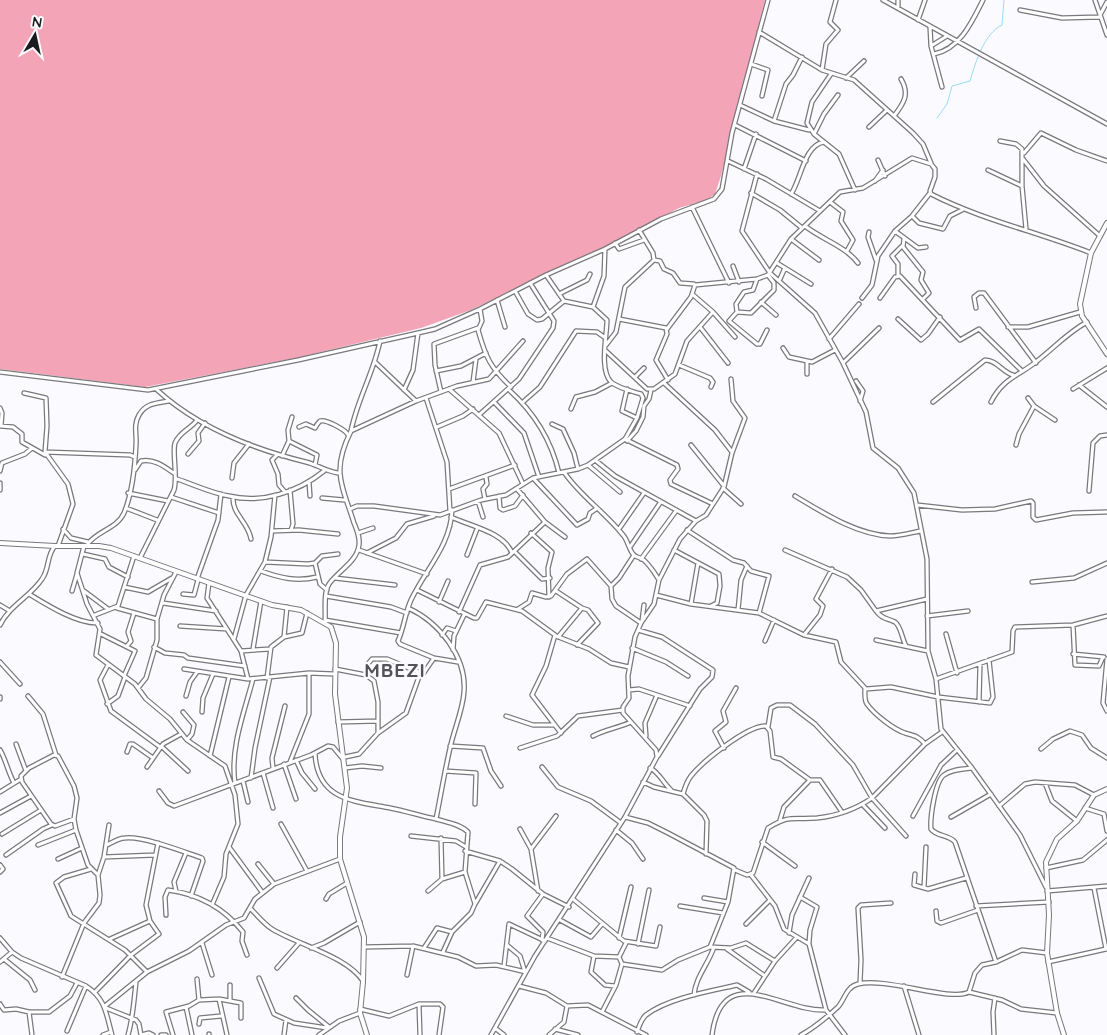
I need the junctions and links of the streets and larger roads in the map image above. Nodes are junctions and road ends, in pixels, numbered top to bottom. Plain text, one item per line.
1 (768, 0) edge
2 (836, 0) edge
3 (883, 0) edge
4 (898, 0) edge
5 (925, 0) edge
6 (983, 0) edge
7 (1095, 0) edge
8 (1107, 2) edge
9 (898, 8) junction
10 (1020, 10) dead end
11 (1100, 16) junction
12 (918, 20) junction
13 (930, 26) junction
14 (759, 32) junction
15 (1107, 35) edge
16 (948, 36) junction
17 (958, 41) junction
18 (931, 46) junction
19 (934, 54) junction
20 (802, 57) junction
21 (864, 61) dead end
22 (751, 64) junction
23 (822, 70) junction
24 (831, 74) junction
25 (846, 78) junction
26 (901, 79) dead end
27 (942, 86) dead end
28 (838, 95) dead end
29 (762, 96) dead end
30 (740, 105) junction
31 (887, 110) junction
32 (894, 116) junction
33 (774, 121) junction
34 (735, 124) junction
35 (1107, 124) edge
36 (869, 127) dead end
37 (810, 130) junction
38 (756, 134) junction
39 (814, 134) junction
40 (1000, 141) dead end
41 (824, 142) junction
42 (1024, 153) junction
43 (1023, 159) junction
44 (878, 160) dead end
45 (727, 161) junction
46 (806, 161) junction
47 (1107, 161) edge
48 (931, 164) junction
49 (744, 169) junction
50 (883, 170) junction
51 (988, 170) dead end
52 (757, 174) junction
53 (885, 176) junction
54 (875, 181) junction
55 (1022, 186) junction
56 (855, 190) junction
57 (752, 193) junction
58 (930, 193) junction
59 (791, 194) junction
60 (830, 202) junction
61 (692, 207) junction
62 (962, 210) junction
63 (820, 211) junction
64 (912, 216) junction
65 (1107, 223) edge
66 (804, 227) junction
67 (1026, 229) junction
68 (639, 230) junction
69 (895, 231) junction
70 (869, 232) dead end
71 (1100, 236) junction
72 (790, 239) junction
73 (904, 239) junction
74 (644, 240) junction
75 (615, 243) junction
76 (903, 246) junction
77 (926, 247) dead end
78 (605, 249) junction
79 (847, 251) junction
80 (1091, 253) junction
81 (654, 260) junction
82 (819, 260) dead end
83 (876, 260) junction
84 (776, 263) junction
85 (858, 264) dead end
86 (734, 266) dead end
87 (785, 268) junction
88 (590, 274) dead end
89 (769, 274) junction
90 (546, 275) junction
91 (898, 276) junction
92 (757, 279) junction
93 (778, 281) junction
94 (739, 282) junction
95 (530, 283) junction
96 (729, 283) junction
97 (695, 284) junction
98 (811, 284) dead end
99 (515, 291) junction
100 (559, 294) junction
101 (692, 294) junction
102 (862, 298) dead end
103 (880, 298) dead end
104 (923, 299) junction
105 (497, 300) junction
106 (564, 301) junction
107 (761, 302) junction
108 (859, 304) dead end
109 (593, 308) junction
110 (976, 308) dead end
111 (480, 309) junction
112 (713, 312) junction
113 (737, 312) junction
114 (1080, 312) junction
115 (548, 313) junction
116 (776, 315) dead end
117 (940, 317) junction
118 (619, 318) junction
119 (898, 319) dead end
120 (1086, 322) junction
121 (505, 327) dead end
122 (700, 327) junction
123 (1008, 327) junction
124 (478, 328) junction
125 (879, 328) dead end
126 (667, 329) junction
127 (767, 330) dead end
128 (418, 333) junction
129 (735, 337) dead end
130 (605, 338) junction
131 (829, 339) junction
132 (380, 341) junction
133 (523, 341) dead end
134 (606, 345) junction
135 (783, 348) dead end
136 (605, 350) junction
137 (835, 350) junction
138 (486, 353) junction
139 (1107, 354) edge
140 (476, 359) junction
141 (807, 361) junction
142 (375, 362) junction
143 (1036, 362) junction
144 (728, 363) dead end
145 (843, 364) junction
146 (679, 365) junction
147 (644, 368) dead end
148 (1107, 368) edge
149 (1021, 370) junction
150 (436, 371) junction
151 (0, 372) edge
152 (495, 372) junction
153 (808, 374) dead end
154 (1013, 375) junction
155 (635, 377) junction
156 (731, 379) dead end
157 (666, 381) junction
158 (856, 381) dead end
159 (473, 382) junction
160 (612, 383) junction
161 (1080, 385) junction
162 (711, 387) dead end
163 (510, 388) junction
164 (156, 389) junction
165 (627, 389) junction
166 (1073, 389) dead end
167 (404, 390) junction
168 (449, 390) junction
169 (651, 390) junction
170 (441, 392) junction
171 (24, 393) dead end
172 (426, 398) junction
173 (1028, 398) dead end
174 (169, 401) junction
175 (416, 401) junction
176 (860, 401) junction
177 (494, 402) junction
178 (523, 402) junction
179 (934, 402) dead end
180 (990, 402) dead end
181 (1034, 406) junction
182 (0, 408) edge
183 (1107, 408) edge
184 (473, 409) junction
185 (571, 409) dead end
186 (480, 414) junction
187 (292, 417) dead end
188 (638, 418) junction
189 (197, 420) junction
190 (1055, 420) dead end
191 (205, 423) junction
192 (552, 424) dead end
193 (0, 426) edge
194 (299, 426) dead end
195 (437, 427) junction
196 (351, 431) junction
197 (1107, 435) edge
198 (349, 436) junction
199 (626, 440) junction
200 (289, 441) junction
201 (249, 444) junction
202 (691, 445) dead end
203 (1016, 445) dead end
204 (32, 448) junction
205 (732, 453) junction
206 (45, 454) junction
207 (188, 454) dead end
208 (277, 455) junction
209 (282, 456) junction
210 (136, 457) junction
211 (595, 460) junction
212 (315, 465) junction
213 (515, 465) junction
214 (588, 465) junction
215 (578, 469) junction
216 (135, 470) junction
217 (0, 471) edge
218 (324, 471) junction
219 (564, 472) junction
220 (338, 473) junction
221 (559, 473) junction
222 (176, 475) junction
223 (486, 477) junction
224 (538, 477) junction
225 (232, 478) dead end
226 (533, 478) junction
227 (177, 479) junction
228 (309, 482) junction
229 (0, 484) edge
230 (523, 484) junction
231 (724, 487) junction
232 (449, 489) junction
233 (517, 489) junction
234 (0, 490) edge
235 (290, 490) junction
236 (1090, 491) dead end
237 (285, 492) junction
238 (620, 492) dead end
239 (128, 493) junction
240 (644, 493) junction
241 (221, 494) junction
242 (275, 495) junction
243 (310, 496) dead end
244 (499, 496) junction
245 (523, 496) junction
246 (795, 496) dead end
247 (171, 497) junction
248 (233, 497) junction
249 (322, 498) dead end
250 (485, 499) junction
251 (344, 500) junction
252 (168, 501) junction
253 (478, 501) junction
254 (660, 503) junction
255 (713, 504) junction
256 (741, 504) dead end
257 (917, 505) junction
258 (126, 508) junction
259 (596, 509) junction
260 (350, 510) junction
261 (451, 510) junction
262 (676, 511) junction
263 (1107, 512) edge
264 (219, 513) junction
265 (436, 516) junction
266 (483, 516) dead end
267 (451, 517) junction
268 (157, 520) junction
269 (696, 521) junction
270 (545, 522) junction
271 (373, 528) dead end
272 (477, 528) junction
273 (63, 529) junction
274 (619, 529) junction
275 (291, 530) junction
276 (687, 530) junction
277 (272, 531) junction
278 (920, 531) junction
279 (358, 533) junction
280 (531, 533) junction
281 (338, 534) dead end
282 (565, 538) dead end
283 (251, 539) dead end
284 (0, 542) edge
285 (86, 544) junction
286 (56, 546) junction
287 (630, 547) junction
288 (358, 550) junction
289 (674, 550) junction
290 (785, 550) dead end
291 (513, 552) junction
292 (367, 553) junction
293 (83, 554) junction
294 (338, 554) dead end
295 (634, 555) junction
296 (134, 556) junction
297 (467, 556) dead end
298 (140, 558) junction
299 (642, 558) junction
300 (265, 562) junction
301 (315, 563) junction
302 (698, 563) junction
303 (1107, 563) edge
304 (747, 566) junction
305 (832, 569) junction
306 (260, 571) junction
307 (176, 572) junction
308 (78, 573) junction
309 (427, 574) junction
310 (317, 576) junction
311 (128, 577) junction
312 (172, 578) junction
313 (334, 578) junction
314 (550, 578) junction
315 (198, 580) junction
316 (659, 580) junction
317 (448, 581) dead end
318 (1032, 582) dead end
319 (208, 583) junction
320 (395, 585) dead end
321 (611, 586) junction
322 (124, 588) junction
323 (327, 590) junction
324 (416, 590) junction
325 (72, 591) dead end
326 (84, 591) junction
327 (556, 591) junction
328 (29, 594) junction
329 (183, 594) dead end
330 (246, 595) junction
331 (326, 596) junction
332 (656, 596) junction
333 (549, 597) junction
334 (927, 598) junction
335 (261, 601) junction
336 (439, 602) junction
337 (163, 603) junction
338 (0, 604) edge
339 (644, 604) dead end
340 (691, 604) junction
341 (710, 606) junction
342 (287, 607) junction
343 (108, 608) junction
344 (116, 608) junction
345 (408, 608) junction
346 (582, 608) junction
347 (518, 609) junction
348 (738, 610) junction
349 (10, 611) junction
350 (216, 611) junction
351 (876, 611) junction
352 (968, 611) dead end
353 (308, 612) junction
354 (459, 612) junction
355 (134, 613) junction
356 (407, 613) junction
357 (759, 613) junction
358 (95, 615) junction
359 (464, 615) junction
360 (927, 616) junction
361 (1107, 616) edge
362 (157, 619) junction
363 (774, 620) junction
364 (325, 621) junction
365 (642, 622) junction
366 (98, 623) junction
367 (0, 625) edge
368 (1073, 625) junction
369 (180, 626) dead end
370 (228, 629) junction
371 (638, 630) junction
372 (456, 631) junction
373 (402, 633) junction
374 (100, 634) junction
375 (946, 634) dead end
376 (442, 635) junction
377 (804, 635) junction
378 (284, 637) junction
379 (557, 637) junction
380 (234, 638) junction
381 (876, 640) dead end
382 (765, 641) dead end
383 (577, 645) junction
384 (127, 646) junction
385 (906, 646) junction
386 (154, 647) junction
387 (632, 648) junction
388 (253, 649) junction
389 (270, 649) junction
390 (453, 650) junction
391 (241, 651) junction
392 (928, 652) junction
393 (1073, 654) junction
394 (434, 658) junction
395 (1106, 658) edge
396 (989, 660) junction
397 (0, 662) edge
398 (458, 662) junction
399 (980, 664) junction
400 (108, 665) junction
401 (367, 665) dead end
402 (245, 666) junction
403 (629, 667) junction
404 (184, 668) dead end
405 (197, 672) junction
406 (334, 672) junction
407 (308, 673) junction
408 (957, 673) junction
409 (213, 674) junction
410 (420, 674) junction
411 (125, 676) junction
412 (688, 676) dead end
413 (229, 677) junction
414 (269, 678) junction
415 (248, 679) junction
416 (253, 679) junction
417 (936, 679) junction
418 (20, 684) dead end
419 (138, 688) junction
420 (736, 688) dead end
421 (865, 688) junction
422 (629, 690) junction
423 (657, 695) junction
424 (28, 696) dead end
425 (186, 696) dead end
426 (938, 697) junction
427 (979, 702) junction
428 (107, 704) junction
429 (285, 706) dead end
430 (690, 706) junction
431 (622, 710) junction
432 (1107, 711) edge
433 (183, 712) dead end
434 (202, 712) dead end
435 (506, 716) dead end
436 (378, 721) junction
437 (338, 722) junction
438 (631, 722) junction
439 (555, 725) junction
440 (768, 727) junction
441 (942, 732) junction
442 (378, 733) junction
443 (561, 733) junction
444 (182, 734) junction
445 (593, 736) dead end
446 (646, 738) junction
447 (187, 740) junction
448 (16, 744) dead end
449 (925, 744) junction
450 (450, 746) junction
451 (160, 747) junction
452 (520, 748) dead end
453 (724, 748) junction
454 (1041, 749) dead end
455 (0, 750) edge
456 (957, 750) junction
457 (127, 752) dead end
458 (315, 753) junction
459 (56, 755) junction
460 (210, 756) junction
461 (657, 757) junction
462 (153, 758) junction
463 (1107, 758) edge
464 (345, 759) junction
465 (296, 760) junction
466 (290, 762) junction
467 (284, 764) junction
468 (147, 767) dead end
469 (542, 767) dead end
470 (273, 768) junction
471 (345, 768) junction
472 (380, 768) dead end
473 (650, 768) junction
474 (972, 768) junction
475 (26, 771) junction
476 (188, 771) dead end
477 (445, 771) junction
478 (263, 773) junction
479 (251, 778) junction
480 (21, 779) junction
481 (810, 780) junction
482 (243, 781) junction
483 (643, 782) junction
484 (1045, 782) junction
485 (14, 783) junction
486 (233, 784) junction
487 (501, 786) dead end
488 (315, 789) dead end
489 (1107, 789) edge
490 (159, 791) dead end
491 (672, 791) junction
492 (0, 792) edge
493 (683, 794) junction
494 (991, 794) junction
495 (1094, 795) junction
496 (31, 796) junction
497 (872, 798) junction
498 (296, 799) dead end
499 (347, 800) junction
500 (248, 802) dead end
501 (475, 804) dead end
502 (863, 804) junction
503 (999, 806) junction
504 (273, 808) dead end
505 (1085, 808) junction
506 (41, 810) junction
507 (842, 812) junction
508 (0, 814) edge
509 (556, 816) dead end
510 (913, 816) dead end
511 (625, 817) junction
512 (951, 817) dead end
513 (74, 819) junction
514 (436, 819) junction
515 (780, 820) junction
516 (1077, 821) junction
517 (281, 824) dead end
518 (621, 824) junction
519 (52, 825) junction
520 (109, 825) dead end
521 (885, 828) dead end
522 (520, 829) dead end
523 (76, 830) junction
524 (616, 830) junction
525 (1107, 831) edge
526 (2, 834) dead end
527 (411, 836) dead end
528 (906, 836) dead end
529 (441, 838) junction
530 (1107, 840) edge
531 (762, 842) junction
532 (158, 843) junction
533 (38, 845) dead end
534 (107, 845) junction
535 (229, 847) junction
536 (926, 847) dead end
537 (82, 848) junction
538 (465, 849) junction
539 (531, 849) junction
540 (186, 853) junction
541 (706, 854) junction
542 (6, 855) dead end
543 (155, 855) junction
544 (104, 857) junction
545 (58, 859) dead end
546 (340, 859) junction
547 (643, 859) dead end
548 (500, 861) junction
549 (0, 864) edge
550 (258, 864) dead end
551 (795, 866) dead end
552 (91, 869) junction
553 (1045, 869) junction
554 (735, 870) junction
555 (0, 872) edge
556 (307, 872) junction
557 (465, 872) junction
558 (915, 874) dead end
559 (98, 875) junction
560 (750, 875) junction
561 (809, 878) dead end
562 (966, 878) junction
563 (442, 879) junction
564 (348, 883) junction
565 (274, 884) junction
566 (1107, 886) edge
567 (631, 887) dead end
568 (924, 888) junction
569 (1094, 888) junction
570 (1046, 889) junction
571 (649, 890) dead end
572 (428, 891) dead end
573 (539, 891) junction
574 (176, 892) junction
575 (262, 892) junction
576 (543, 894) junction
577 (191, 896) junction
578 (800, 897) junction
579 (704, 898) dead end
580 (326, 899) dead end
581 (573, 899) junction
582 (770, 900) junction
583 (728, 902) junction
584 (1049, 902) junction
585 (891, 903) dead end
586 (475, 904) junction
587 (212, 905) junction
588 (680, 906) dead end
589 (569, 907) junction
590 (250, 908) junction
591 (977, 908) junction
592 (936, 911) dead end
593 (723, 913) junction
594 (166, 915) dead end
595 (560, 920) junction
596 (150, 921) junction
597 (235, 922) junction
598 (360, 922) junction
599 (84, 924) junction
600 (602, 924) junction
601 (746, 924) dead end
602 (660, 927) dead end
603 (452, 932) junction
604 (789, 934) junction
605 (797, 937) junction
606 (0, 938) edge
607 (619, 938) junction
608 (110, 939) junction
609 (545, 940) junction
610 (202, 943) junction
611 (298, 943) junction
612 (626, 943) junction
613 (638, 944) junction
614 (809, 944) junction
615 (507, 945) junction
616 (413, 946) junction
617 (365, 947) junction
618 (712, 947) junction
619 (311, 948) junction
620 (424, 948) junction
621 (727, 948) junction
622 (12, 952) junction
623 (443, 952) junction
624 (1047, 953) junction
625 (131, 955) junction
626 (247, 955) dead end
627 (594, 956) junction
628 (619, 957) junction
629 (2, 960) edge
630 (776, 961) junction
631 (996, 962) junction
632 (1048, 962) junction
633 (622, 964) junction
634 (504, 966) junction
635 (277, 968) dead end
636 (147, 972) junction
637 (526, 972) junction
638 (212, 975) dead end
639 (407, 976) dead end
640 (765, 976) junction
641 (62, 977) junction
642 (259, 978) dead end
643 (197, 979) dead end
644 (136, 982) junction
645 (363, 982) junction
646 (77, 983) junction
647 (860, 984) junction
648 (230, 985) dead end
649 (86, 986) junction
650 (519, 986) junction
651 (616, 986) junction
652 (904, 986) junction
653 (35, 990) dead end
654 (95, 992) junction
655 (969, 992) junction
656 (752, 993) junction
657 (694, 996) junction
658 (296, 998) dead end
659 (995, 998) junction
660 (219, 999) junction
661 (199, 1000) junction
662 (230, 1001) junction
663 (0, 1004) edge
664 (419, 1004) junction
665 (567, 1006) junction
666 (106, 1007) junction
667 (186, 1007) junction
668 (826, 1010) junction
669 (360, 1011) junction
670 (29, 1012) junction
671 (602, 1012) junction
672 (1057, 1013) junction
673 (828, 1015) junction
674 (221, 1016) junction
675 (241, 1018) dead end
676 (132, 1019) junction
677 (286, 1020) junction
678 (199, 1024) dead end
679 (328, 1027) junction
680 (495, 1028) junction
681 (554, 1028) junction
682 (67, 1031) dead end
683 (637, 1032) junction
684 (112, 1033) edge
685 (32, 1035) edge
686 (103, 1035) edge
687 (128, 1035) edge
688 (141, 1035) edge
689 (153, 1035) edge
690 (161, 1035) edge
691 (166, 1035) edge
692 (173, 1035) edge
693 (192, 1035) edge
694 (226, 1035) edge
695 (284, 1035) edge
696 (319, 1035) edge
697 (367, 1035) edge
698 (420, 1035) edge
699 (439, 1035) edge
700 (491, 1035) edge
701 (504, 1035) edge
702 (549, 1035) edge
703 (578, 1035) edge
704 (646, 1035) edge
705 (712, 1035) edge
706 (801, 1035) edge
707 (845, 1035) edge
708 (919, 1035) edge
709 (994, 1035) edge
710 (1064, 1035) edge

1 - 14 street
2 - 23 street
3 - 9 street
4 - 9 street
5 - 12 street
6 - 17 street
7 - 11 street
8 - 11 street
9 - 12 street
10 - 11 street
11 - 15 street
12 - 13 street
13 - 16 street
13 - 18 street
14 - 20 street
14 - 22 street
16 - 17 street
16 - 18 street
17 - 19 street
17 - 35 street
18 - 19 street
19 - 27 street
20 - 23 street
20 - 33 street
21 - 25 street
22 - 29 street
22 - 30 street
23 - 24 street
24 - 25 street
24 - 37 street
25 - 31 street
26 - 32 street
28 - 39 street
30 - 33 street
30 - 34 street
31 - 32 street
31 - 36 street
32 - 48 street
33 - 37 street
34 - 38 street
34 - 45 street
37 - 39 street
38 - 46 street
38 - 49 street
39 - 41 street
40 - 42 street
41 - 46 street
41 - 56 street
42 - 43 street
42 - 47 street
43 - 55 street
43 - 71 street
44 - 50 street
45 - 49 street
45 - 61 street
46 - 59 street
48 - 53 street
48 - 58 street
49 - 52 street
50 - 53 street
50 - 54 street
51 - 55 street
52 - 57 street
52 - 59 street
53 - 54 street
54 - 56 street
55 - 67 street
56 - 60 street
57 - 66 street
57 - 89 street
58 - 62 street
58 - 64 street
59 - 63 street
60 - 63 street
60 - 79 street
61 - 68 street
61 - 96 street
62 - 64 street
62 - 67 street
63 - 66 street
64 - 69 street
65 - 71 street
66 - 72 street
66 - 79 street
67 - 80 street
68 - 74 street
68 - 75 street
69 - 73 street
69 - 83 street
70 - 83 street
71 - 80 street
72 - 82 street
72 - 84 street
73 - 76 street
73 - 77 street
74 - 75 street
74 - 81 street
75 - 78 street
76 - 91 street
76 - 104 street
78 - 90 street
78 - 109 street
79 - 85 street
80 - 114 street
81 - 97 street
81 - 118 street
83 - 102 street
84 - 87 street
84 - 89 street
86 - 94 street
87 - 93 street
87 - 98 street
88 - 100 street
89 - 92 street
89 - 93 street
89 - 107 street
90 - 95 street
90 - 100 street
91 - 103 street
91 - 104 street
92 - 94 street
92 - 113 street
93 - 131 street
94 - 96 street
95 - 99 street
95 - 115 street
96 - 97 street
97 - 101 street
99 - 105 street
99 - 115 street
100 - 106 street
101 - 112 street
101 - 126 street
104 - 117 street
105 - 111 street
105 - 121 street
106 - 109 street
106 - 115 street
107 - 113 street
107 - 116 street
108 - 131 street
109 - 130 street
110 - 123 street
111 - 124 street
111 - 128 street
112 - 122 street
112 - 129 street
113 - 127 street
114 - 120 street
114 - 123 street
115 - 163 street
117 - 119 street
117 - 149 street
118 - 126 street
118 - 134 street
120 - 139 street
120 - 143 street
122 - 144 street
122 - 146 street
123 - 143 street
124 - 138 street
124 - 150 street
125 - 145 street
126 - 157 street
128 - 132 street
128 - 167 street
130 - 134 street
130 - 178 street
131 - 137 street
132 - 142 street
132 - 164 street
133 - 152 street
134 - 136 street
135 - 141 street
136 - 155 street
136 - 160 street
137 - 141 street
137 - 145 street
138 - 140 street
138 - 152 street
140 - 150 street
140 - 159 street
141 - 153 street
142 - 167 street
142 - 196 street
143 - 149 street
145 - 176 street
146 - 157 street
146 - 162 street
147 - 155 street
148 - 161 street
149 - 154 street
150 - 170 street
151 - 164 street
152 - 159 street
152 - 163 street
154 - 179 street
154 - 180 street
155 - 169 street
156 - 205 street
157 - 169 street
157 - 205 street
158 - 176 street
159 - 168 street
160 - 165 street
160 - 185 street
161 - 166 street
161 - 183 street
163 - 177 street
163 - 178 street
164 - 174 street
165 - 188 street
165 - 188 street
167 - 175 street
168 - 170 street
168 - 184 street
169 - 199 street
170 - 172 street
171 - 206 street
172 - 175 street
172 - 195 street
173 - 181 street
174 - 189 street
174 - 210 street
175 - 196 street
176 - 257 street
177 - 186 street
177 - 224 street
178 - 221 street
181 - 190 street
181 - 203 street
182 - 193 street
184 - 186 street
184 - 195 street
186 - 213 street
187 - 200 street
188 - 199 street
189 - 191 street
189 - 222 street
191 - 201 street
191 - 207 street
192 - 215 street
193 - 204 street
194 - 198 street
195 - 232 street
196 - 198 street
197 - 236 street
198 - 220 street
199 - 211 street
199 - 255 street
200 - 209 street
200 - 212 street
201 - 208 street
201 - 225 street
202 - 231 street
204 - 206 street
204 - 217 street
205 - 231 street
206 - 210 street
206 - 273 street
208 - 209 street
208 - 237 street
209 - 212 street
210 - 216 street
211 - 214 street
211 - 240 street
212 - 218 street
213 - 223 street
213 - 230 street
214 - 215 street
214 - 238 street
215 - 219 street
216 - 222 street
216 - 239 street
218 - 220 street
218 - 228 street
219 - 221 street
219 - 259 street
220 - 251 street
221 - 224 street
222 - 227 street
223 - 232 street
223 - 250 street
224 - 226 street
226 - 230 street
226 - 259 street
227 - 241 street
227 - 247 street
228 - 235 street
228 - 243 street
229 - 234 street
230 - 233 street
231 - 255 street
231 - 256 street
232 - 261 street
233 - 244 street
233 - 245 street
235 - 237 street
235 - 275 street
237 - 242 street
239 - 252 street
239 - 258 street
240 - 254 street
240 - 274 street
241 - 248 street
241 - 264 street
242 - 248 street
242 - 277 street
244 - 245 street
244 - 250 street
245 - 270 street
246 - 278 street
247 - 252 street
247 - 264 street
248 - 283 street
249 - 251 street
250 - 253 street
251 - 260 street
252 - 268 street
253 - 261 street
253 - 266 street
254 - 262 street
254 - 287 street
255 - 269 street
257 - 263 street
257 - 278 street
258 - 268 street
258 - 285 street
259 - 274 street
260 - 265 street
260 - 279 street
261 - 265 street
261 - 267 street
262 - 269 street
262 - 299 street
264 - 315 street
265 - 292 street
267 - 272 street
267 - 309 street
268 - 298 street
269 - 276 street
270 - 280 street
270 - 282 street
271 - 279 street
272 - 291 street
272 - 297 street
273 - 285 street
273 - 286 street
274 - 287 street
275 - 277 street
275 - 281 street
276 - 289 street
276 - 304 street
277 - 300 street
278 - 334 street
279 - 288 street
280 - 291 street
280 - 314 street
284 - 286 street
285 - 286 street
285 - 293 street
285 - 296 street
286 - 328 street
287 - 295 street
288 - 292 street
288 - 313 street
289 - 302 street
289 - 316 street
290 - 305 street
291 - 314 street
291 - 354 street
292 - 309 street
293 - 308 street
293 - 311 street
294 - 301 street
295 - 299 street
295 - 321 street
296 - 298 street
296 - 311 street
298 - 307 street
299 - 316 street
300 - 301 street
300 - 306 street
301 - 310 street
302 - 340 street
302 - 341 street
303 - 318 street
304 - 348 street
304 - 357 street
305 - 351 street
305 - 377 street
306 - 310 street
306 - 330 street
307 - 312 street
307 - 315 street
308 - 325 street
308 - 326 street
309 - 324 street
310 - 323 street
311 - 322 street
312 - 322 street
312 - 337 street
313 - 320 street
313 - 323 street
314 - 333 street
315 - 319 street
315 - 329 street
316 - 332 street
317 - 336 street
319 - 330 street
319 - 350 street
321 - 327 street
321 - 365 street
322 - 344 street
323 - 331 street
324 - 336 street
324 - 345 street
326 - 343 street
326 - 358 street
327 - 333 street
327 - 346 street
328 - 349 street
328 - 366 street
330 - 335 street
330 - 380 street
331 - 356 street
331 - 364 street
332 - 340 street
332 - 365 street
333 - 347 street
334 - 351 street
334 - 360 street
335 - 342 street
335 - 388 street
336 - 354 street
337 - 350 street
337 - 362 street
338 - 349 street
339 - 365 street
340 - 341 street
341 - 348 street
342 - 353 street
342 - 378 street
343 - 344 street
343 - 358 street
344 - 355 street
345 - 356 street
345 - 376 street
346 - 379 street
346 - 383 street
347 - 359 street
347 - 379 street
348 - 357 street
349 - 367 street
350 - 370 street
351 - 385 street
352 - 360 street
353 - 364 street
353 - 378 street
354 - 359 street
355 - 362 street
355 - 384 street
356 - 373 street
357 - 363 street
358 - 366 street
359 - 372 street
360 - 392 street
361 - 368 street
362 - 386 street
363 - 377 street
363 - 382 street
364 - 373 street
364 - 406 street
365 - 371 street
366 - 374 street
368 - 393 street
368 - 396 street
369 - 370 street
370 - 380 street
371 - 387 street
371 - 430 street
372 - 376 street
372 - 390 street
373 - 394 street
374 - 384 street
374 - 400 street
375 - 408 street
376 - 390 street
377 - 421 street
378 - 389 street
379 - 383 street
379 - 439 street
380 - 391 street
381 - 385 street
383 - 403 street
384 - 411 street
385 - 392 street
386 - 402 street
386 - 419 street
387 - 403 street
387 - 412 street
388 - 389 street
388 - 391 street
389 - 414 street
390 - 398 street
391 - 402 street
392 - 417 street
393 - 395 street
393 - 395 street
394 - 398 street
394 - 410 street
395 - 432 street
396 - 399 street
396 - 427 street
397 - 418 street
398 - 450 street
399 - 408 street
399 - 427 street
400 - 411 street
400 - 428 street
401 - 410 street
402 - 415 street
403 - 422 street
404 - 405 street
405 - 409 street
405 - 425 street
406 - 407 street
406 - 436 street
406 - 437 street
407 - 414 street
407 - 466 street
408 - 417 street
409 - 413 street
409 - 434 street
410 - 442 street
411 - 419 street
411 - 428 street
413 - 415 street
413 - 460 street
414 - 416 street
414 - 479 street
415 - 416 street
416 - 486 street
417 - 426 street
419 - 444 street
420 - 453 street
421 - 426 street
421 - 449 street
422 - 423 street
422 - 431 street
423 - 430 street
423 - 446 street
424 - 459 street
426 - 427 street
426 - 441 street
428 - 451 street
429 - 470 street
430 - 461 street
431 - 438 street
431 - 443 street
433 - 447 street
435 - 439 street
436 - 437 street
436 - 442 street
437 - 464 street
438 - 445 street
438 - 446 street
439 - 443 street
440 - 453 street
440 - 481 street
440 - 497 street
441 - 449 street
441 - 456 street
442 - 464 street
443 - 452 street
444 - 447 street
444 - 451 street
446 - 461 street
447 - 460 street
448 - 475 street
449 - 497 street
450 - 477 street
450 - 487 street
451 - 462 street
451 - 476 street
453 - 493 street
454 - 463 street
455 - 485 street
456 - 474 street
456 - 510 street
457 - 462 street
458 - 464 street
458 - 465 street
458 - 499 street
459 - 475 street
459 - 513 street
460 - 486 street
461 - 473 street
462 - 468 street
464 - 471 street
465 - 466 street
465 - 488 street
466 - 467 street
467 - 470 street
467 - 498 street
469 - 518 street
470 - 478 street
471 - 472 street
471 - 499 street
473 - 483 street
473 - 491 street
474 - 494 street
474 - 562 street
475 - 480 street
477 - 501 street
477 - 514 street
478 - 479 street
478 - 504 street
479 - 482 street
480 - 485 street
480 - 496 street
481 - 507 street
481 - 515 street
482 - 486 street
482 - 500 street
483 - 491 street
483 - 511 street
484 - 495 street
484 - 503 street
484 - 516 street
485 - 492 street
486 - 490 street
486 - 535 street
489 - 495 street
491 - 493 street
493 - 541 street
494 - 503 street
494 - 512 street
495 - 505 street
496 - 506 street
496 - 508 street
497 - 502 street
497 - 528 street
499 - 514 street
499 - 546 street
502 - 507 street
502 - 521 street
503 - 570 street
505 - 516 street
505 - 525 street
506 - 519 street
506 - 526 street
507 - 515 street
509 - 539 street
511 - 518 street
511 - 541 street
513 - 519 street
513 - 523 street
514 - 538 street
515 - 531 street
516 - 553 street
517 - 556 street
518 - 524 street
519 - 542 street
520 - 534 street
522 - 539 street
523 - 533 street
523 - 537 street
524 - 547 street
524 - 581 street
527 - 529 street
529 - 538 street
529 - 563 street
530 - 553 street
531 - 551 street
531 - 560 street
532 - 534 street
532 - 540 street
532 - 543 street
534 - 544 street
535 - 575 street
535 - 587 street
536 - 568 street
537 - 545 street
537 - 552 street
538 - 548 street
538 - 557 street
539 - 573 street
540 - 574 street
540 - 577 street
541 - 554 street
543 - 544 street
543 - 596 street
544 - 559 street
546 - 556 street
546 - 564 street
548 - 573 street
548 - 586 street
549 - 555 street
550 - 565 street
552 - 559 street
552 - 599 street
553 - 570 street
554 - 560 street
554 - 583 street
556 - 565 street
557 - 563 street
557 - 586 street
558 - 568 street
559 - 599 street
560 - 582 street
561 - 578 street
562 - 568 street
562 - 591 street
563 - 572 street
564 - 580 street
564 - 598 street
565 - 575 street
566 - 569 street
567 - 607 street
569 - 570 street
569 - 632 street
570 - 584 street
571 - 613 street
573 - 576 street
574 - 577 street
574 - 594 street
575 - 590 street
576 - 589 street
576 - 609 street
577 - 587 street
578 - 604 street
578 - 614 street
579 - 583 street
581 - 589 street
581 - 600 street
582 - 601 street
582 - 604 street
583 - 593 street
584 - 591 street
584 - 624 street
585 - 647 street
586 - 603 street
587 - 597 street
588 - 593 street
589 - 595 street
590 - 597 street
590 - 611 street
591 - 592 street
591 - 631 street
593 - 618 street
595 - 600 street
595 - 609 street
596 - 608 street
596 - 625 street
597 - 610 street
597 - 626 street
598 - 617 street
598 - 619 street
599 - 608 street
599 - 641 street
600 - 607 street
602 - 613 street
603 - 620 street
603 - 623 street
604 - 605 street
605 - 614 street
605 - 630 street
606 - 622 street
607 - 612 street
608 - 625 street
609 - 615 street
609 - 627 street
609 - 637 street
610 - 636 street
610 - 638 street
611 - 619 street
611 - 635 street
612 - 613 street
612 - 628 street
614 - 668 street
615 - 634 street
615 - 637 street
616 - 617 street
616 - 620 street
616 - 639 street
617 - 645 street
618 - 621 street
618 - 633 street
618 - 657 street
619 - 645 street
620 - 623 street
621 - 630 street
621 - 640 street
622 - 629 street
622 - 641 street
623 - 634 street
624 - 631 street
624 - 632 street
625 - 636 street
625 - 654 street
627 - 628 street
627 - 651 street
628 - 633 street
629 - 653 street
630 - 640 street
631 - 655 street
632 - 672 street
633 - 651 street
634 - 637 street
636 - 644 street
637 - 650 street
640 - 656 street
641 - 646 street
642 - 677 street
643 - 661 street
644 - 666 street
644 - 676 street
645 - 669 street
646 - 649 street
646 - 670 street
647 - 652 street
647 - 673 street
648 - 662 street
649 - 654 street
649 - 682 street
650 - 665 street
650 - 680 street
651 - 671 street
652 - 655 street
652 - 708 street
654 - 666 street
655 - 659 street
656 - 657 street
656 - 668 street
656 - 705 street
657 - 683 street
658 - 679 street
659 - 672 street
659 - 709 street
660 - 661 street
660 - 662 street
660 - 674 street
661 - 667 street
662 - 675 street
663 - 670 street
664 - 669 street
664 - 698 street
664 - 699 street
665 - 671 street
665 - 681 street
666 - 676 street
666 - 684 street
667 - 692 street
667 - 693 street
668 - 673 street
669 - 679 street
669 - 697 street
670 - 685 street
671 - 683 street
672 - 710 street
673 - 706 street
673 - 707 street
674 - 678 street
674 - 694 street
676 - 687 street
676 - 688 street
677 - 679 street
677 - 695 street
679 - 696 street
680 - 700 street
680 - 701 street
681 - 702 street
681 - 703 street
683 - 704 street
684 - 686 street
688 - 689 street
690 - 691 street

